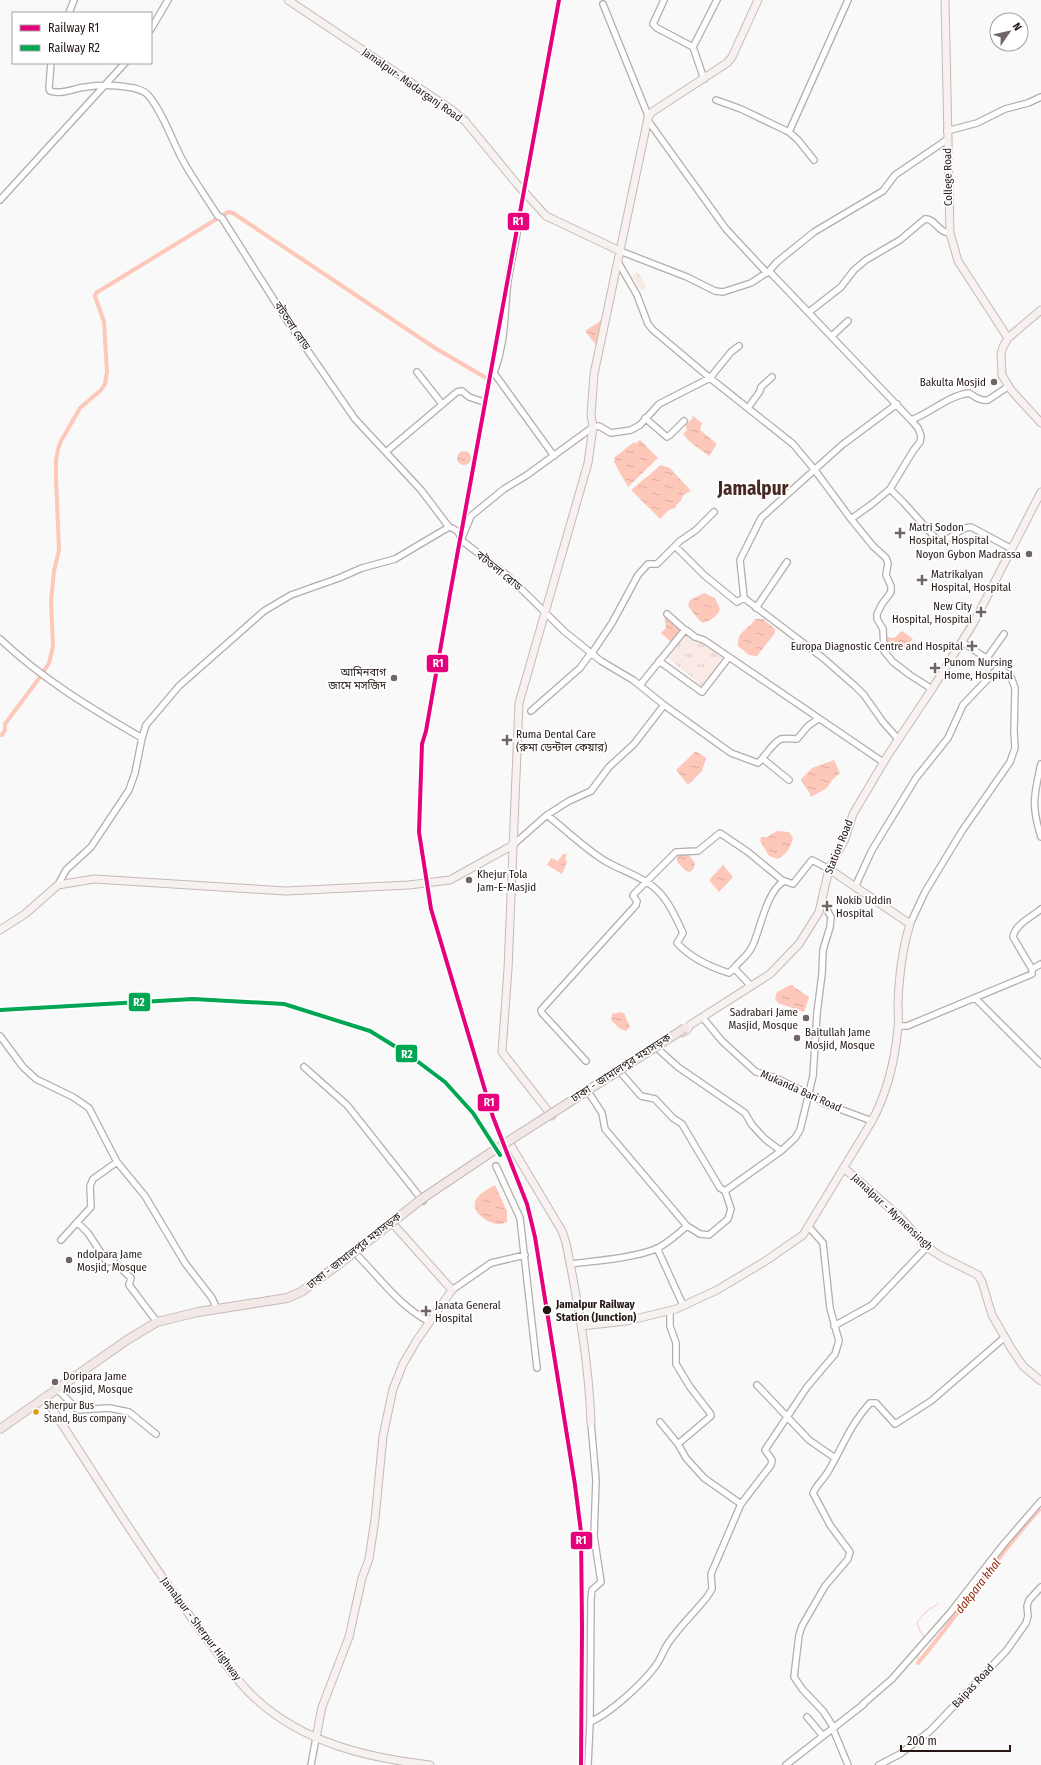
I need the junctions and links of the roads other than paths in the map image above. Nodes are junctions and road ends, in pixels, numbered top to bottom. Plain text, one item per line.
1 (74, 0) edge
2 (168, 0) edge
3 (288, 0) edge
4 (664, 0) edge
5 (717, 0) edge
6 (758, 0) edge
7 (848, 0) edge
8 (945, 0) edge
9 (603, 4) dead end
10 (69, 12) edge
11 (152, 27) edge
12 (693, 48) junction
13 (52, 64) edge
14 (124, 64) edge
15 (704, 79) junction
16 (105, 85) junction
17 (1041, 97) edge
18 (716, 100) dead end
19 (648, 118) junction
20 (789, 132) junction
21 (948, 135) junction
22 (814, 160) dead end
23 (0, 200) edge
24 (517, 233) dead end
25 (950, 233) junction
26 (620, 251) junction
27 (618, 262) junction
28 (768, 272) junction
29 (1041, 310) edge
30 (809, 312) junction
31 (848, 321) dead end
32 (832, 336) junction
33 (1008, 338) junction
34 (739, 346) dead end
35 (417, 372) dead end
36 (772, 377) dead end
37 (710, 378) junction
38 (1009, 386) junction
39 (484, 402) dead end
40 (442, 404) junction
41 (897, 404) junction
42 (748, 408) junction
43 (645, 418) junction
44 (911, 420) junction
45 (684, 421) dead end
46 (1041, 422) edge
47 (593, 427) junction
48 (387, 451) junction
49 (554, 456) junction
50 (814, 469) junction
51 (890, 489) junction
52 (1041, 492) edge
53 (714, 512) dead end
54 (851, 519) junction
55 (450, 526) junction
56 (461, 540) junction
57 (675, 546) junction
58 (1012, 549) junction
59 (787, 562) dead end
60 (744, 598) junction
61 (756, 608) junction
62 (545, 611) junction
63 (667, 614) dead end
64 (685, 630) junction
65 (1004, 634) dead end
66 (0, 639) edge
67 (962, 642) junction
68 (592, 653) junction
69 (729, 658) junction
70 (987, 658) junction
71 (659, 660) junction
72 (999, 667) junction
73 (640, 685) junction
74 (932, 689) junction
75 (664, 705) junction
76 (531, 711) dead end
77 (818, 719) junction
78 (142, 738) junction
79 (898, 740) junction
80 (763, 759) junction
81 (883, 762) junction
82 (1041, 764) edge
83 (789, 780) dead end
84 (548, 815) junction
85 (1041, 837) edge
86 (513, 845) junction
87 (829, 869) junction
88 (784, 881) junction
89 (644, 882) junction
90 (58, 885) junction
91 (855, 887) junction
92 (822, 902) junction
93 (1041, 909) edge
94 (910, 924) junction
95 (0, 930) edge
96 (1041, 964) edge
97 (734, 968) junction
98 (1032, 969) junction
99 (751, 986) junction
100 (975, 998) junction
101 (703, 1018) junction
102 (687, 1026) junction
103 (898, 1026) junction
104 (0, 1036) edge
105 (658, 1049) junction
106 (586, 1061) dead end
107 (1041, 1064) edge
108 (304, 1067) dead end
109 (621, 1073) junction
110 (589, 1092) junction
111 (809, 1094) junction
112 (552, 1116) junction
113 (872, 1121) junction
114 (510, 1144) junction
115 (781, 1151) junction
116 (117, 1162) junction
117 (496, 1166) dead end
118 (844, 1168) junction
119 (725, 1191) junction
120 (424, 1201) junction
121 (77, 1222) junction
122 (394, 1225) junction
123 (687, 1226) junction
124 (808, 1227) junction
125 (62, 1240) dead end
126 (927, 1247) junction
127 (657, 1248) junction
128 (357, 1255) junction
129 (525, 1255) junction
130 (339, 1264) junction
131 (570, 1264) junction
132 (452, 1290) junction
133 (683, 1305) junction
134 (217, 1309) junction
135 (670, 1311) junction
136 (157, 1322) junction
137 (430, 1322) junction
138 (581, 1326) junction
139 (834, 1326) junction
140 (1005, 1337) junction
141 (537, 1368) dead end
142 (1041, 1381) edge
143 (757, 1384) dead end
144 (57, 1389) junction
145 (45, 1398) junction
146 (788, 1416) junction
147 (660, 1422) dead end
148 (592, 1423) joint
149 (0, 1429) edge
150 (156, 1434) dead end
151 (678, 1444) junction
152 (835, 1458) junction
153 (1041, 1501) edge
154 (740, 1504) junction
155 (1041, 1587) edge
156 (807, 1717) dead end
157 (590, 1722) junction
158 (834, 1728) junction
159 (823, 1736) junction
160 (316, 1738) junction
161 (311, 1765) edge
162 (430, 1765) edge
163 (588, 1765) edge
164 (786, 1765) edge
165 (848, 1765) edge
166 (879, 1765) edge

1 - 10 street
2 - 11 street
3 - 26 main road, Jamalpur- Madarganj Road
4 - 12 street
5 - 12 street
6 - 15 main road
7 - 20 street
8 - 21 main road, College Road
9 - 19 street
12 - 15 street
13 - 16 street, বটতলা রোড
14 - 16 street
15 - 19 main road
16 - 23 street
16 - 48 street, বটতলা রোড
17 - 21 street
18 - 20 street
19 - 26 main road
19 - 28 street
20 - 22 street
21 - 25 main road, College Road
21 - 28 street
24 - 49 street
25 - 30 street
25 - 33 main road, College Road
26 - 27 main road
26 - 28 street
27 - 37 street
27 - 47 main road
28 - 30 street
29 - 33 main road
30 - 32 street
31 - 32 street
32 - 41 street
33 - 38 main road
34 - 37 street
35 - 40 street
36 - 42 street
37 - 42 street
37 - 43 street
38 - 44 street
38 - 46 main road
39 - 40 street
40 - 48 street
41 - 44 street
41 - 50 street
42 - 50 street
43 - 45 street
43 - 47 street
44 - 51 street
47 - 49 street
47 - 62 main road
48 - 55 street, বটতলা রোড
49 - 56 street
50 - 54 street
50 - 60 street
51 - 54 street
51 - 58 street
52 - 58 main road, Station Road
53 - 57 street
54 - 74 street
55 - 56 street, বটতলা রোড
55 - 78 street
56 - 62 street, বটতলা রোড
57 - 60 street
57 - 68 street
58 - 67 main road, Station Road
59 - 61 street
60 - 61 street
61 - 79 street
62 - 68 street, বটতলা রোড
62 - 86 main road
63 - 64 street
64 - 69 street
64 - 71 street
65 - 70 street
66 - 78 street
67 - 70 street
67 - 74 main road, Station Road
68 - 73 street, বটতলা রোড
68 - 76 street
69 - 71 street
69 - 77 street
70 - 72 street
71 - 73 street
72 - 91 street
72 - 94 street
73 - 75 street, বটতলা রোড
74 - 79 main road, Station Road
75 - 80 street, বটতলা রোড
75 - 84 street
77 - 80 street
77 - 81 street
78 - 90 street
79 - 81 main road, Station Road
80 - 83 street
81 - 87 main road, Station Road
82 - 85 street
84 - 86 street
84 - 89 street
86 - 90 main road
86 - 112 main road
87 - 88 street
87 - 91 main road
87 - 92 main road, Station Road
88 - 89 street
88 - 97 street
89 - 97 street
89 - 106 street
90 - 95 main road
91 - 94 main road
92 - 99 main road, Station Road
92 - 111 street
93 - 98 street
94 - 103 main road
96 - 98 street
97 - 99 street
98 - 100 street
99 - 101 main road, Station Road
100 - 103 street
100 - 107 street
101 - 102 main road, Station Road
101 - 111 street, Mukanda Bari Road
102 - 105 main road, Station Road
102 - 130 highway, ঢাকা - জামালপুর মহাসড়ক, bridge
103 - 113 main road
104 - 116 street
105 - 109 main road, Station Road
105 - 115 street
108 - 120 street
109 - 110 main road, Station Road
109 - 119 street
110 - 112 main road, Station Road
110 - 123 street
111 - 113 street, Mukanda Bari Road
111 - 115 street
112 - 114 main road, Station Road
113 - 118 main road
114 - 120 main road, Station Road
114 - 131 main road
115 - 119 street
116 - 121 street
116 - 134 street
117 - 129 street
118 - 124 main road
118 - 126 main road, Jamalpur - Mymensingh
119 - 123 street
120 - 122 main road, Station Road
121 - 125 street
121 - 136 street
122 - 128 main road, Station Road
122 - 132 main road
123 - 127 street
124 - 133 main road
124 - 139 street
126 - 139 street
126 - 140 main road, Jamalpur - Mymensingh
127 - 131 street
127 - 133 street
128 - 130 main road, Station Road
128 - 137 street
129 - 132 street
129 - 141 street
130 - 134 highway, ঢাকা - জামালপুর মহাসড়ক
131 - 138 main road
132 - 137 main road
133 - 135 main road
134 - 136 highway, ঢাকা - জামালপুর মহাসড়ক
135 - 138 main road
135 - 151 street
136 - 144 highway, ঢাকা - জামালপুর মহাসড়ক
137 - 160 main road
138 - 148 main road
139 - 146 street
140 - 142 main road, Jamalpur - Mymensingh
140 - 152 street
143 - 146 street
144 - 145 highway, ঢাকা - জামালপুর মহাসড়ক
144 - 150 street
145 - 149 highway, ঢাকা - জামালপুর মহাসড়ক
145 - 160 main road, Jamalpur - Sherpur Highway
146 - 152 street
146 - 154 street
147 - 151 street
148 - 157 street
151 - 154 street
152 - 158 street
153 - 158 street
154 - 157 street
155 - 166 street, Baipas Road
156 - 159 street
157 - 163 street
158 - 159 street
158 - 165 street
159 - 164 street
160 - 161 street
160 - 162 main road, Jamalpur - Sherpur Highway

